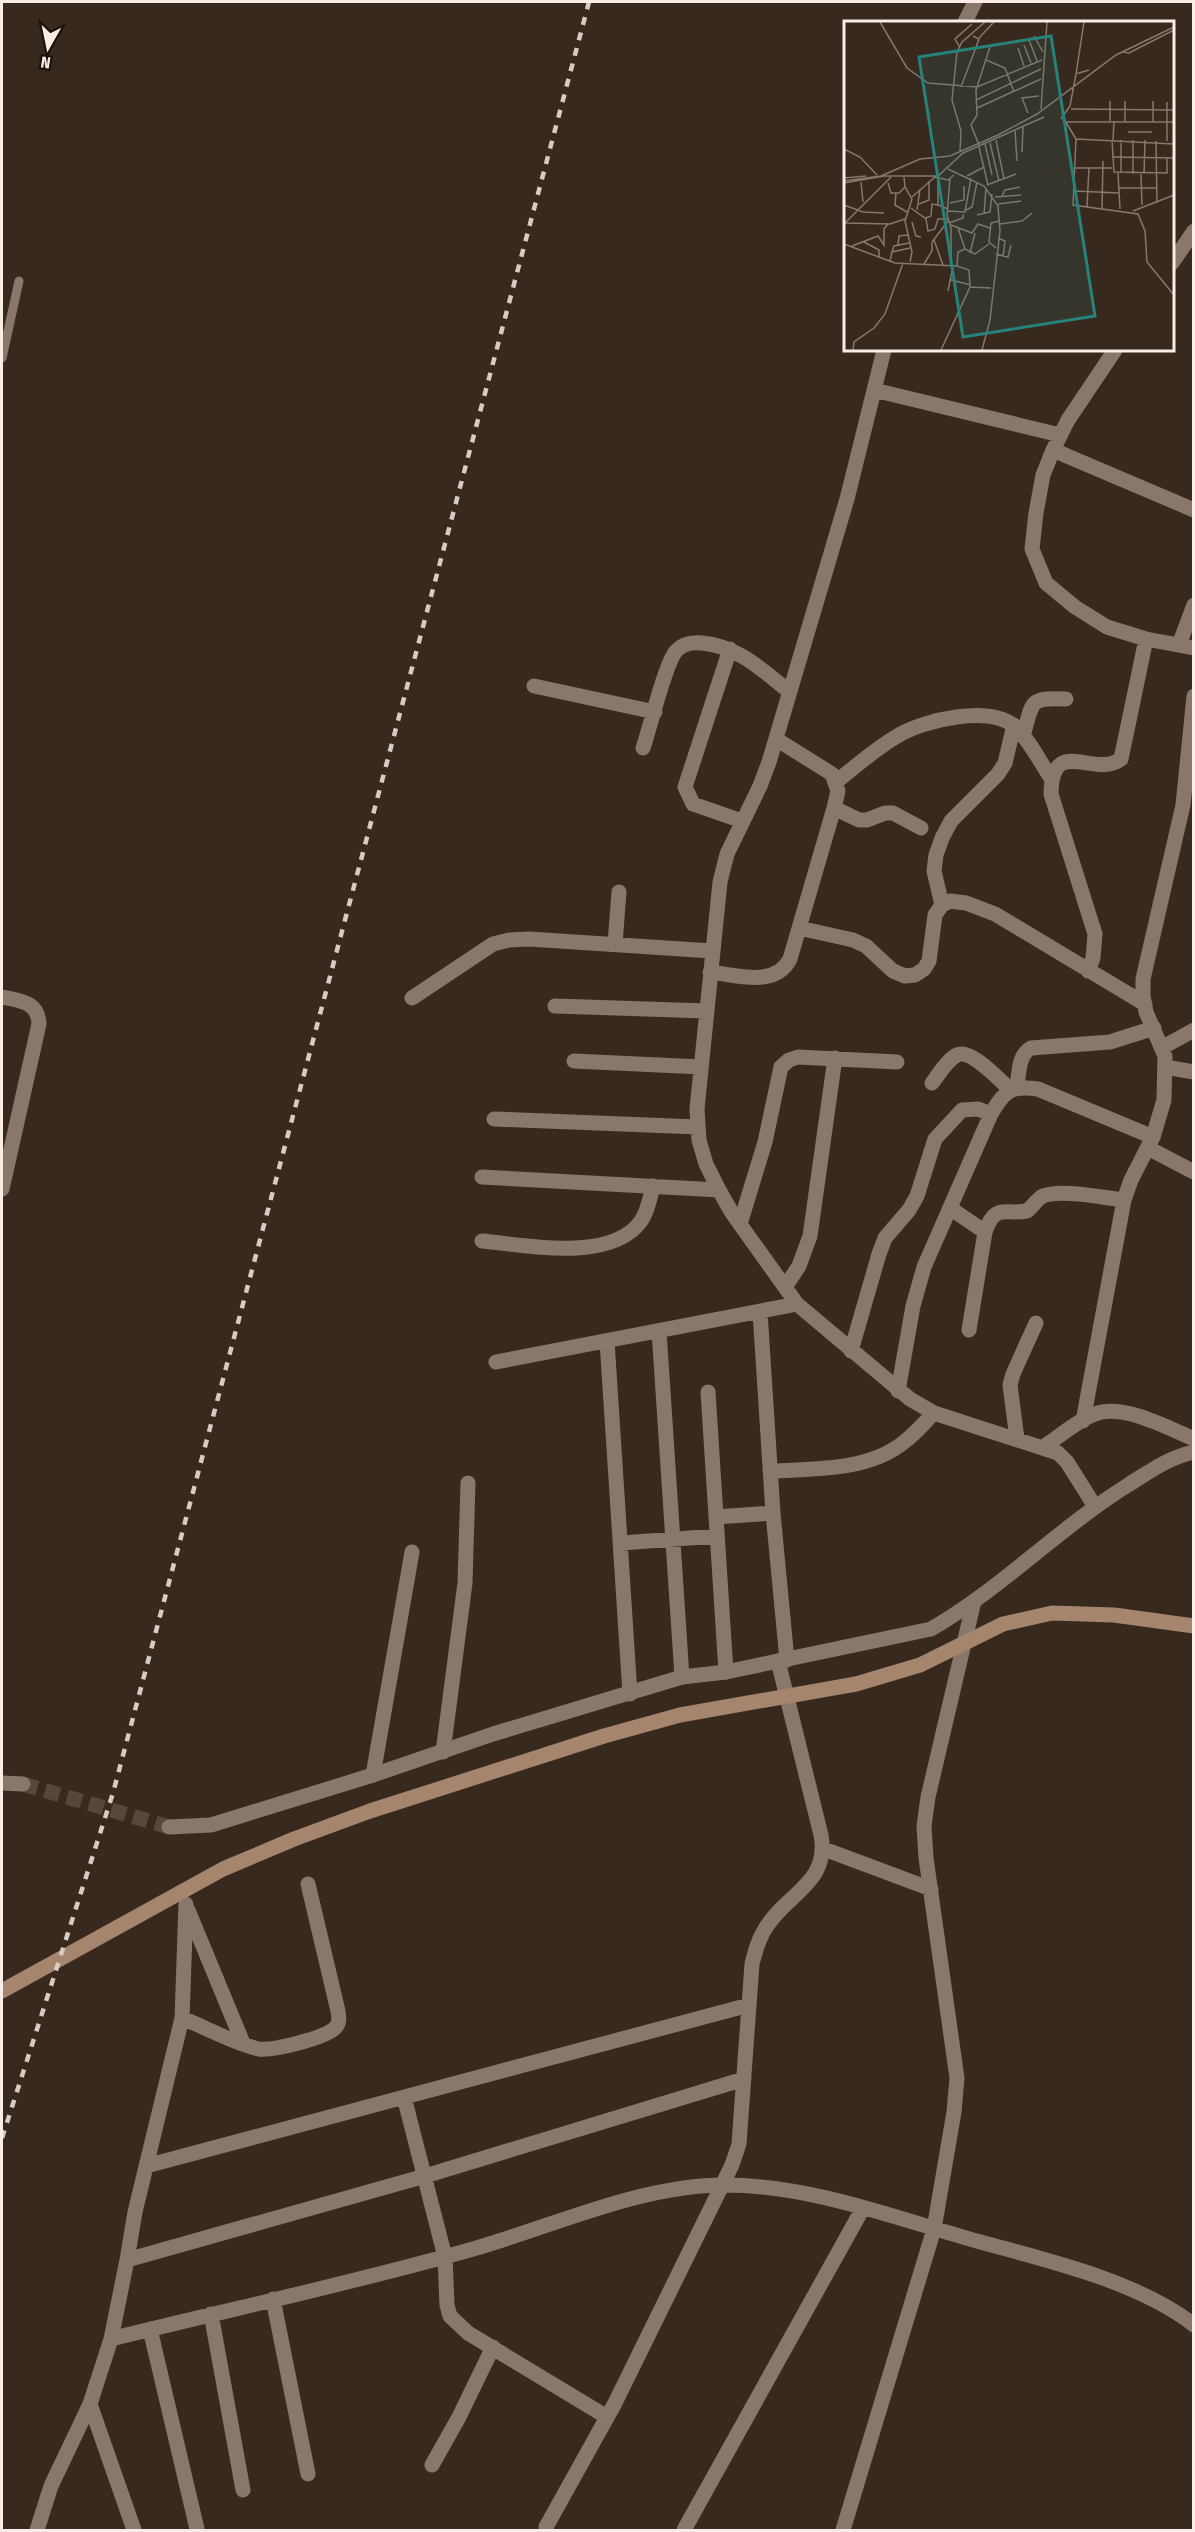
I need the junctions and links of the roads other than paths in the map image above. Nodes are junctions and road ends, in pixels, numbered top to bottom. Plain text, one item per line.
1 (975, 2) edge
2 (965, 21) edge
3 (1194, 231) edge
4 (1174, 261) edge
5 (19, 281) dead end
6 (884, 351) edge
7 (1114, 351) edge
8 (2, 358) edge
9 (874, 390) junction
10 (1060, 435) junction
11 (1053, 450) junction
12 (1194, 510) edge
13 (1194, 605) edge
14 (1146, 639) junction
15 (1186, 647) edge
16 (730, 649) junction
17 (534, 686) dead end
18 (790, 692) junction
19 (1194, 696) edge
20 (1066, 699) dead end
21 (655, 712) junction
22 (1018, 731) junction
23 (776, 739) junction
24 (644, 748) dead end
25 (1051, 778) junction
26 (836, 782) junction
27 (834, 808) junction
28 (742, 821) junction
29 (921, 828) dead end
30 (620, 892) dead end
31 (942, 905) junction
32 (799, 928) junction
33 (615, 944) junction
34 (712, 951) junction
35 (1088, 971) junction
36 (710, 972) junction
37 (2, 997) edge
38 (412, 998) dead end
39 (1145, 1004) junction
40 (555, 1006) dead end
41 (707, 1011) junction
42 (1154, 1028) junction
43 (1194, 1030) edge
44 (1163, 1047) junction
45 (835, 1058) junction
46 (574, 1061) dead end
47 (897, 1062) dead end
48 (701, 1067) junction
49 (1165, 1067) junction
50 (1194, 1072) edge
51 (932, 1083) dead end
52 (1014, 1089) junction
53 (991, 1114) junction
54 (494, 1119) dead end
55 (698, 1127) junction
56 (7, 1134) edge
57 (1150, 1143) junction
58 (1194, 1172) edge
59 (482, 1177) dead end
60 (653, 1186) junction
61 (2, 1189) edge
62 (719, 1190) junction
63 (1124, 1200) junction
64 (950, 1208) junction
65 (740, 1224) junction
66 (985, 1232) junction
67 (482, 1241) dead end
68 (785, 1287) junction
69 (797, 1304) junction
70 (760, 1312) junction
71 (1036, 1323) dead end
72 (969, 1330) dead end
73 (659, 1331) junction
74 (607, 1341) junction
75 (851, 1350) junction
76 (496, 1362) dead end
77 (898, 1391) junction
78 (708, 1392) dead end
79 (934, 1413) junction
80 (1083, 1421) junction
81 (1194, 1434) edge
82 (1017, 1439) junction
83 (1193, 1439) edge
84 (1044, 1447) junction
85 (1194, 1452) edge
86 (770, 1471) junction
87 (468, 1483) dead end
88 (1094, 1505) junction
89 (773, 1513) junction
90 (716, 1517) junction
91 (717, 1536) junction
92 (672, 1539) junction
93 (621, 1543) junction
94 (412, 1552) dead end
95 (974, 1600) junction
96 (1194, 1626) edge
97 (782, 1660) junction
98 (726, 1671) junction
99 (682, 1677) junction
100 (630, 1694) junction
101 (443, 1752) junction
102 (373, 1775) junction
103 (2, 1783) edge
104 (23, 1784) tunnel mouth
105 (169, 1827) tunnel mouth
106 (824, 1849) junction
107 (308, 1884) dead end
108 (931, 1889) junction
109 (2, 1991) edge
110 (749, 2005) junction
111 (182, 2018) junction
112 (243, 2043) junction
113 (744, 2079) junction
114 (404, 2097) junction
115 (146, 2166) junction
116 (425, 2176) junction
117 (723, 2185) junction
118 (862, 2208) junction
119 (934, 2229) junction
120 (445, 2257) junction
121 (127, 2260) junction
122 (273, 2298) junction
123 (212, 2314) junction
124 (1194, 2325) edge
125 (150, 2329) junction
126 (111, 2339) junction
127 (493, 2347) junction
128 (90, 2404) junction
129 (607, 2417) junction
130 (432, 2465) dead end
131 (308, 2474) dead end
132 (243, 2490) dead end
133 (546, 2527) dead end
134 (196, 2529) dead end
135 (37, 2530) edge
136 (134, 2530) edge
137 (684, 2530) edge
138 (843, 2530) edge

1 - 2 street
3 - 4 street
5 - 8 lane
6 - 9 street
7 - 10 street
9 - 10 street
9 - 18 street
10 - 11 street
11 - 12 street
11 - 14 street
13 - 15 street
14 - 15 street
14 - 25 street
16 - 18 street
16 - 21 street
16 - 28 street
17 - 21 street
18 - 23 street
19 - 39 street
20 - 22 street
21 - 24 street
22 - 25 street
22 - 26 street
22 - 31 street
23 - 26 street
23 - 28 street
25 - 35 street
26 - 27 street
27 - 29 street
27 - 32 street
28 - 34 street
30 - 33 street
31 - 32 street
31 - 35 street
32 - 36 street
33 - 34 street
33 - 38 street
34 - 36 street
35 - 39 street
36 - 41 street
37 - 56 street
39 - 42 street
40 - 41 street
41 - 48 street
42 - 44 street
42 - 52 street
43 - 44 street
44 - 49 street
45 - 47 street
45 - 65 street
45 - 68 street
46 - 48 street
48 - 55 street
49 - 50 street
49 - 57 street
51 - 52 street
52 - 53 street
52 - 57 street
53 - 64 street
53 - 75 street
54 - 55 street
55 - 62 street
56 - 61 street
57 - 58 street
57 - 63 street
59 - 60 street
60 - 62 street
60 - 67 street
62 - 65 street
63 - 66 street
63 - 80 street
64 - 66 street
64 - 77 street
65 - 68 street
66 - 72 street
68 - 69 street
69 - 70 street
69 - 75 street
70 - 73 street
70 - 86 street
71 - 82 street
73 - 74 street
73 - 92 street
74 - 76 street
74 - 93 street
75 - 77 street
77 - 79 street
78 - 90 street
79 - 82 street
79 - 86 street
80 - 83 street
80 - 84 street
81 - 83 street
82 - 84 street
84 - 88 street
85 - 88 street
86 - 89 street
87 - 101 street
88 - 95 street
89 - 90 street
89 - 97 street
90 - 91 street
91 - 92 street
91 - 98 street
92 - 93 street
92 - 99 street
93 - 100 street
94 - 102 street
95 - 97 street
95 - 108 street
96 - 109 main road
97 - 98 street
97 - 106 street
98 - 99 street
99 - 100 street
100 - 101 street
101 - 102 street
102 - 105 street
103 - 104 street
106 - 108 street
106 - 110 street
107 - 112 street
108 - 119 street
110 - 113 street
110 - 114 street
111 - 112 street
111 - 112 street
111 - 115 street
113 - 116 street
113 - 117 street
114 - 115 street
114 - 116 street
115 - 121 street
116 - 120 street
116 - 121 street
117 - 118 street
117 - 120 street
117 - 129 street
118 - 119 street
118 - 137 street
119 - 124 street
119 - 138 street
120 - 122 street
120 - 127 street
121 - 126 street
122 - 123 street
122 - 131 street
123 - 125 street
123 - 132 street
125 - 126 street
125 - 134 street
126 - 128 street
127 - 129 street
127 - 130 street
128 - 135 street
128 - 136 street
129 - 133 street

